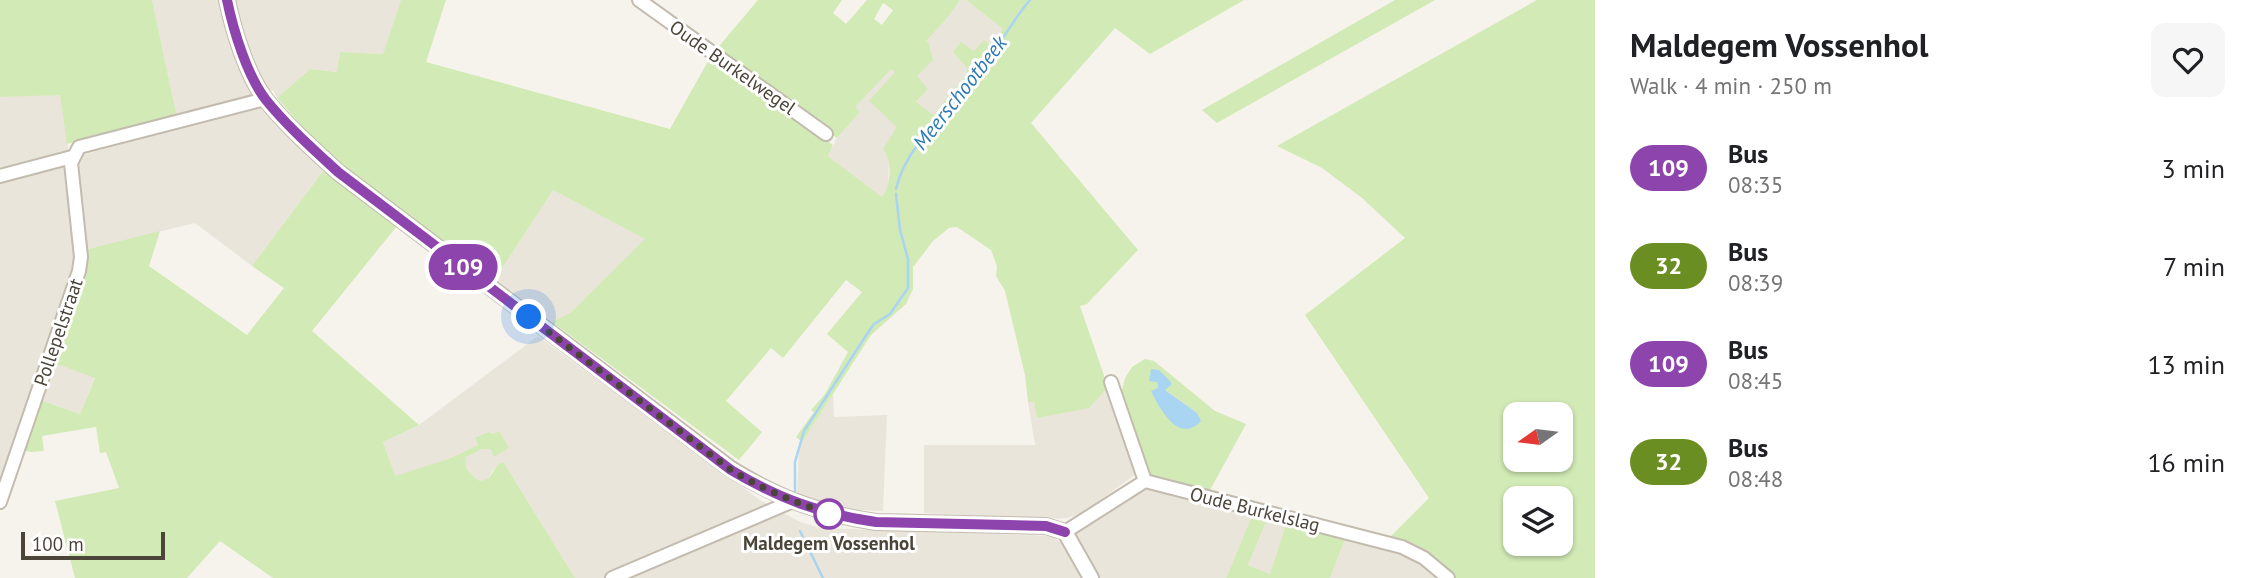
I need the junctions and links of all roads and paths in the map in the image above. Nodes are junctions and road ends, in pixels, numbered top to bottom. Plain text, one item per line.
1 (227, 0) edge
2 (639, 0) edge
3 (265, 99) junction
4 (826, 134) dead end
5 (72, 157) junction
6 (0, 177) edge
7 (1111, 382) dead end
8 (1145, 481) junction
9 (0, 502) edge
10 (791, 502) junction
11 (1065, 532) junction
12 (621, 576) edge
13 (1091, 578) edge
14 (1448, 578) edge

1 - 3 street
2 - 4 street, Oude Burkelwegel
3 - 5 street
3 - 10 street
5 - 6 street
5 - 9 street, Pollepelstraat
7 - 8 street
8 - 11 street
8 - 14 street, Oude Burkelslag
10 - 11 street
10 - 12 street
11 - 13 street

